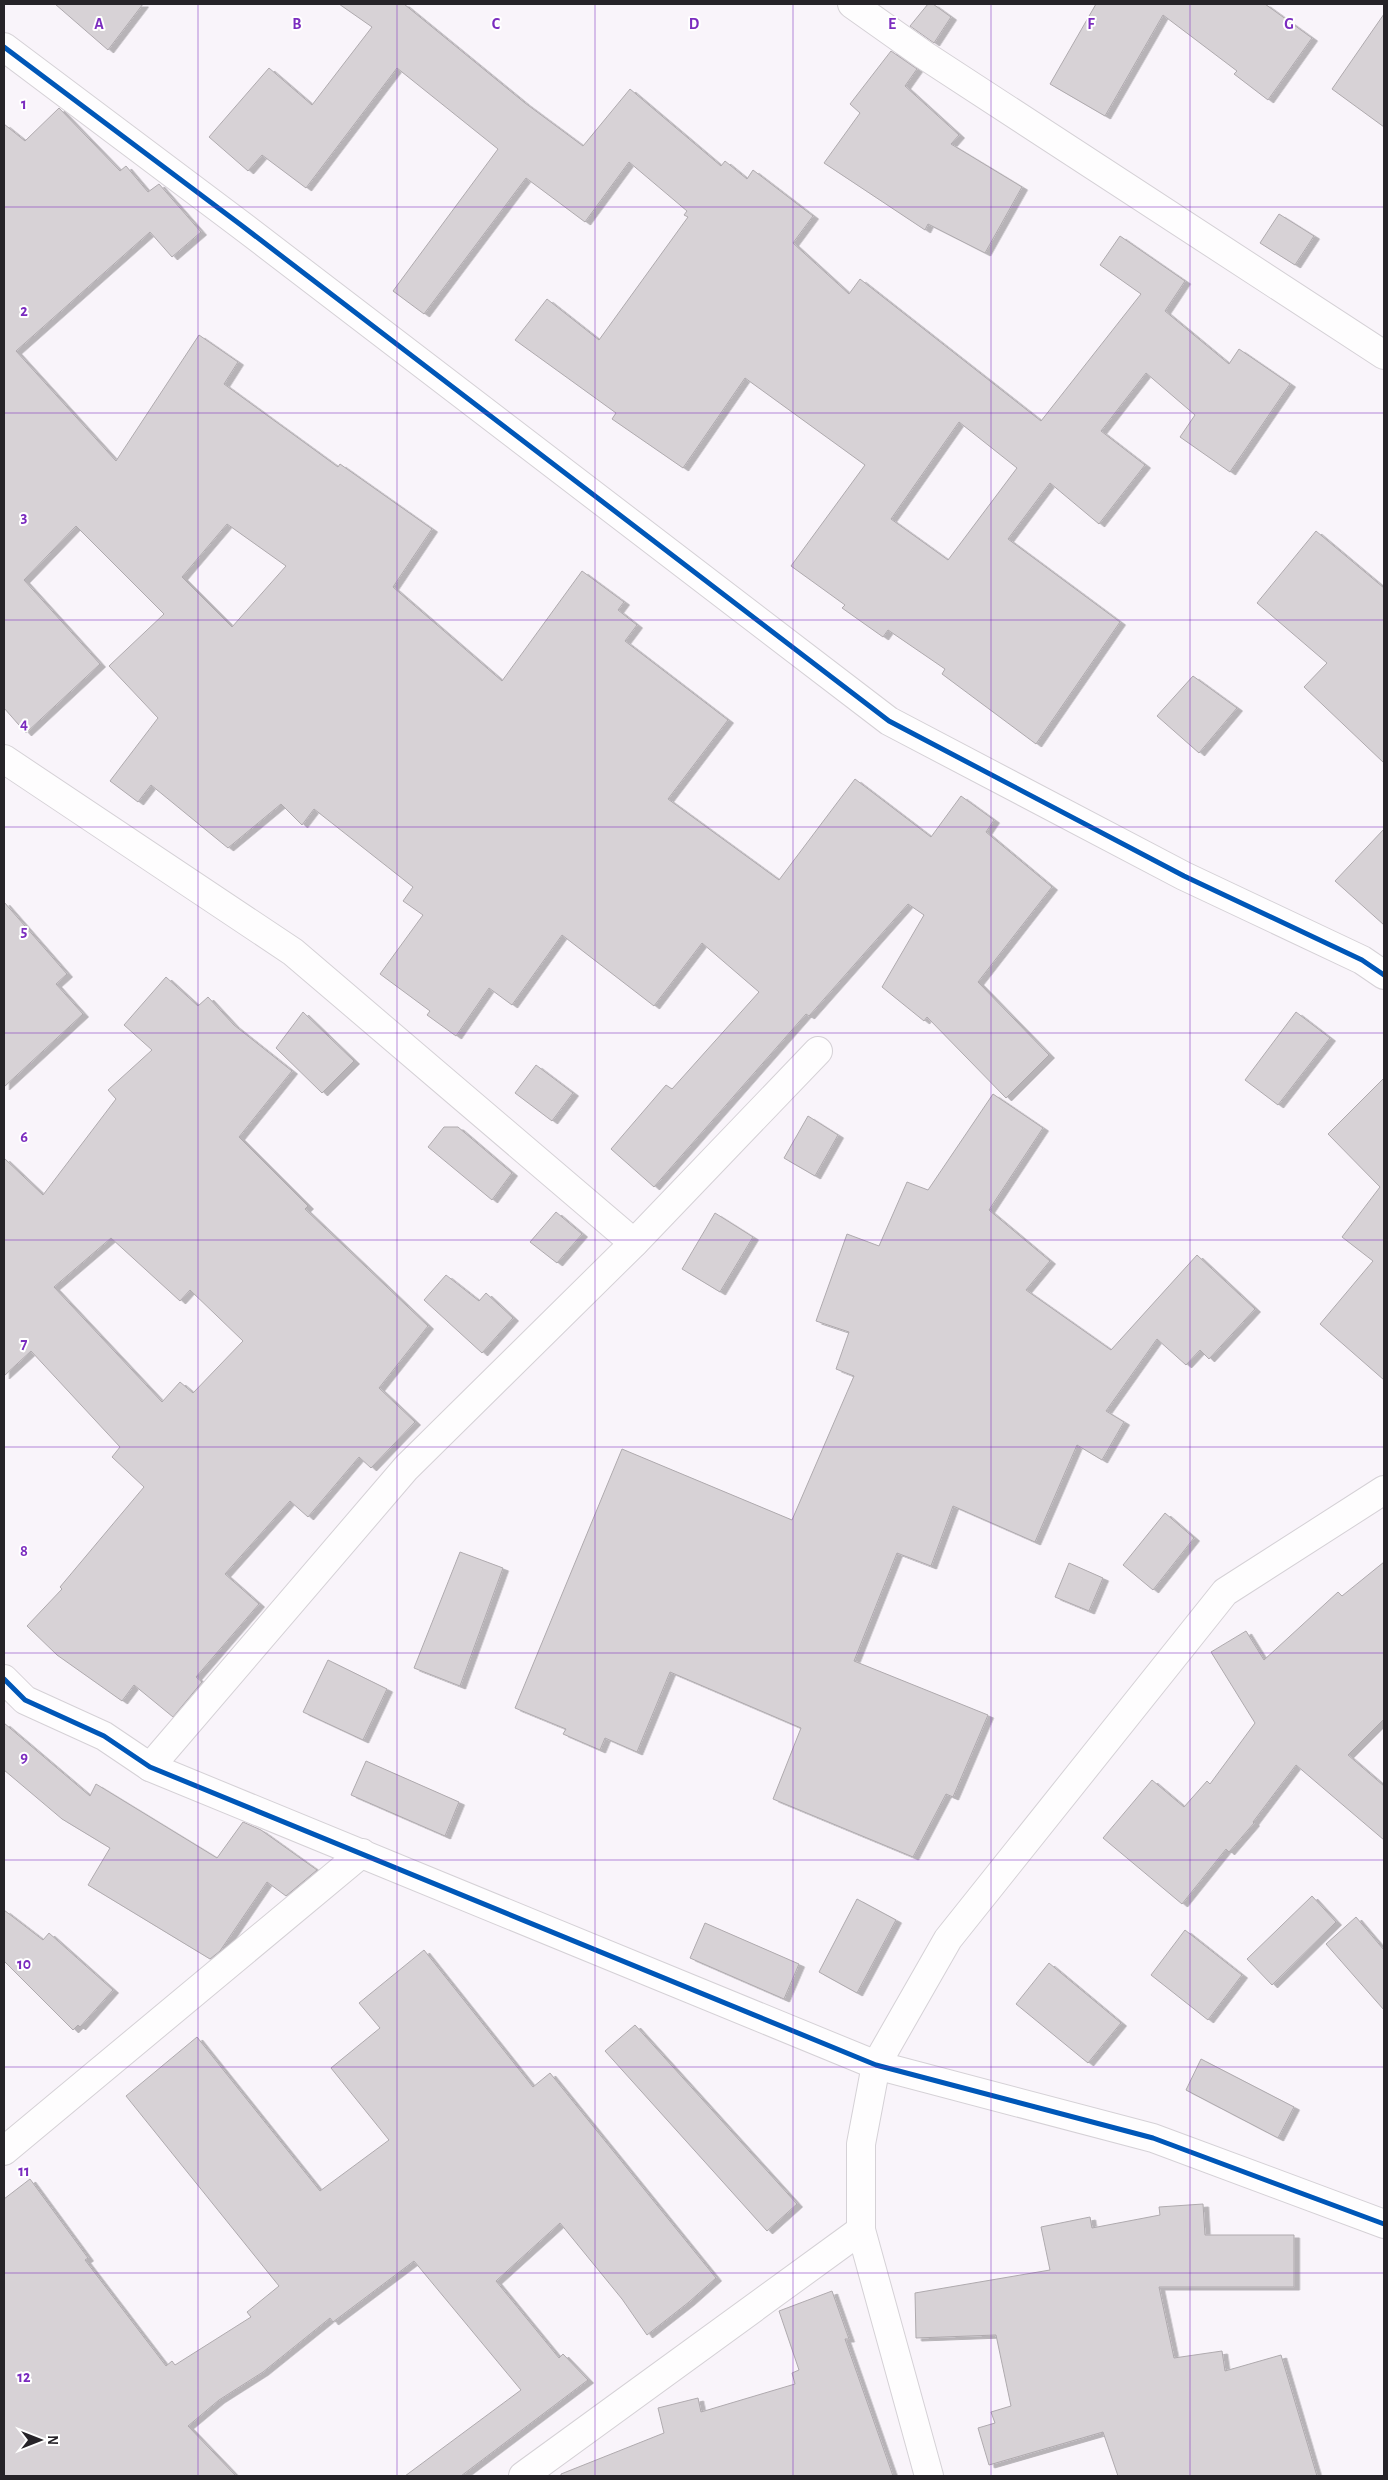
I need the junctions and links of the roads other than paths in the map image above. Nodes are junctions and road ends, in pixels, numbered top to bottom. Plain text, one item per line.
1 (852, 4) edge
2 (4, 47) edge
3 (1384, 355) edge
4 (4, 759) edge
5 (1384, 975) edge
6 (818, 1050) dead end
7 (634, 1243) junction
8 (1384, 1490) edge
9 (4, 1679) edge
10 (150, 1767) junction
11 (362, 1853) junction
12 (876, 2065) junction
13 (4, 2151) edge
14 (1384, 2224) edge
15 (861, 2230) junction
16 (523, 2476) edge
17 (930, 2476) edge

1 - 3 street
2 - 5 street
4 - 7 street
6 - 7 street
7 - 10 street
8 - 12 street
9 - 10 street
10 - 11 street
11 - 12 street
11 - 13 street
12 - 14 street
12 - 15 street
15 - 16 street
15 - 17 street

